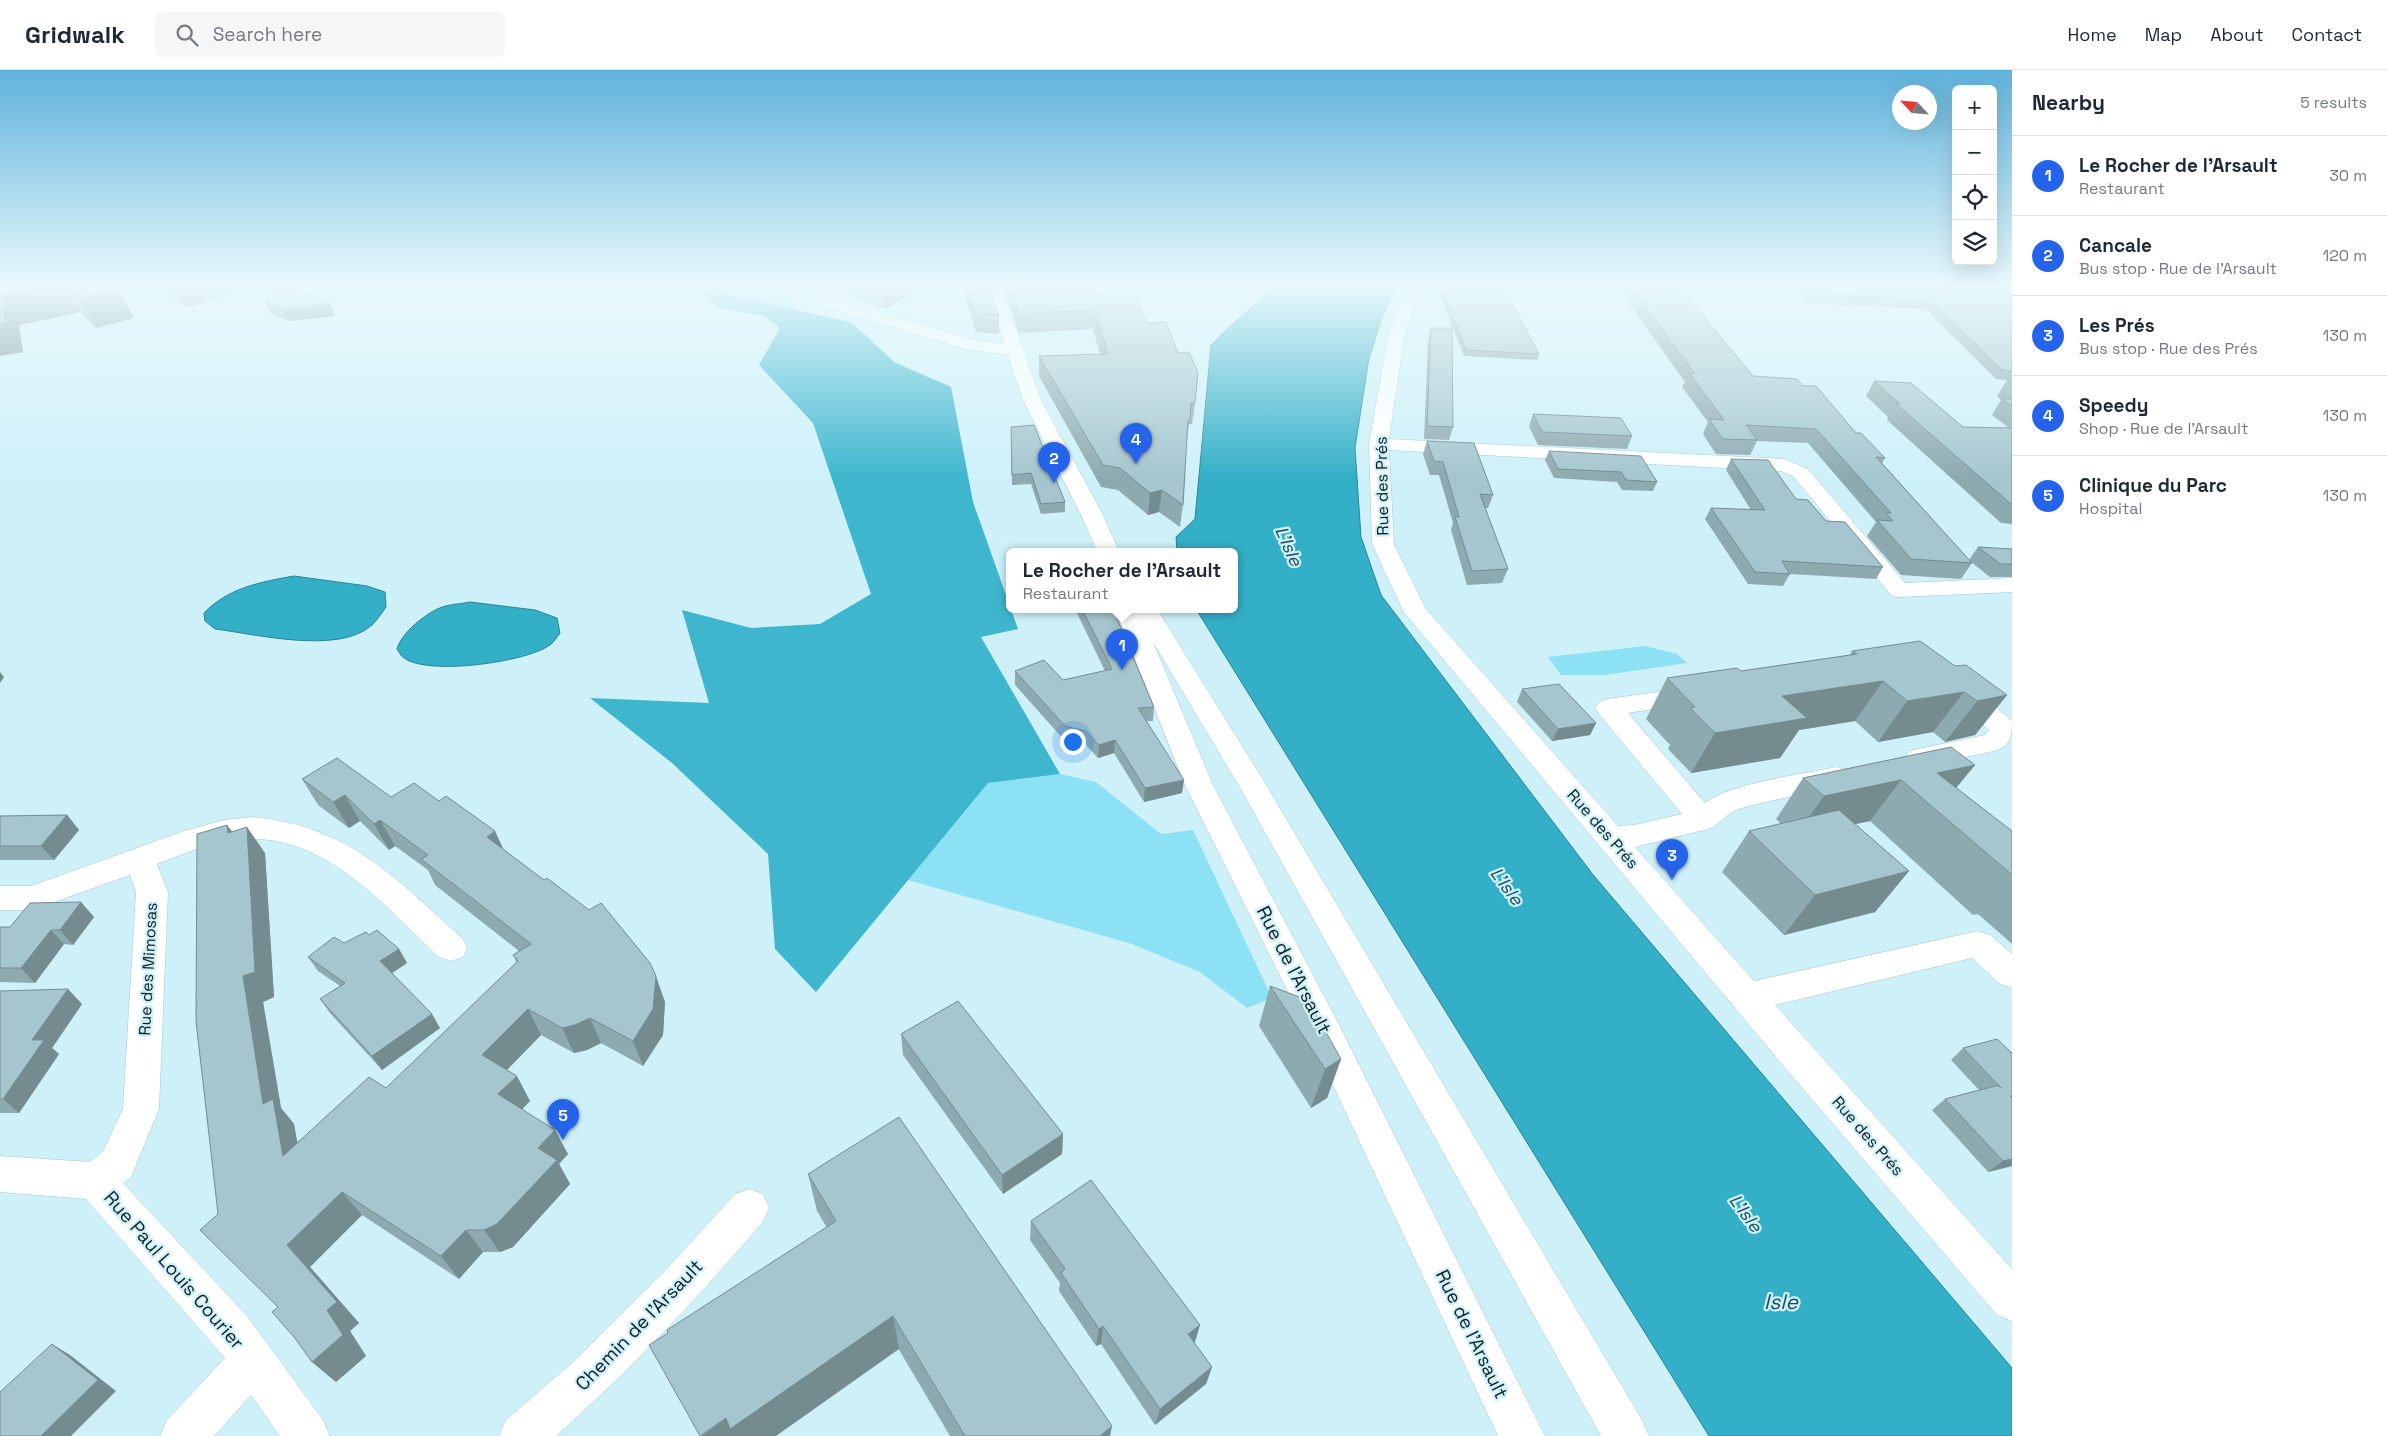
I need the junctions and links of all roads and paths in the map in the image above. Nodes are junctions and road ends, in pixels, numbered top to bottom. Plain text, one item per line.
1 (1017, 351) edge
2 (1394, 351) edge
3 (1379, 444) junction
4 (1107, 548) edge
5 (2012, 585) edge
6 (1129, 613) edge
7 (1147, 613) edge
8 (1941, 676) edge
9 (1716, 691) edge
10 (1214, 722) junction
11 (1235, 757) junction
12 (1898, 763) edge
13 (1192, 770) junction
14 (1859, 772) edge
15 (1702, 820) junction
16 (1610, 838) junction
17 (140, 859) junction
18 (0, 898) edge
19 (451, 948) dead end
20 (2012, 974) edge
21 (1747, 997) junction
22 (0, 1174) edge
23 (96, 1182) junction
24 (749, 1208) dead end
25 (2012, 1300) edge
26 (252, 1361) junction
27 (183, 1436) edge
28 (307, 1436) edge
29 (522, 1436) edge
30 (1522, 1436) edge
31 (1626, 1436) edge

1 - 4 street
2 - 3 street, Rue des Prés
3 - 5 street
3 - 16 street, Rue des Prés
6 - 13 street, Rue de l'Arsault
7 - 10 street
8 - 12 street
9 - 15 street
10 - 11 street
10 - 13 street
11 - 13 street
11 - 31 street
13 - 30 street, Rue de l'Arsault
14 - 15 street
15 - 16 street
16 - 21 street, Rue des Prés
17 - 18 street
17 - 19 street
17 - 23 street, Rue des Mimosas
20 - 21 street
21 - 25 street, Rue des Prés
22 - 23 street, Rue Paul Louis Courier
23 - 26 street, Rue Paul Louis Courier
24 - 29 street, Chemin de l'Arsault
26 - 27 street
26 - 28 street, Rue Paul Louis Courier

